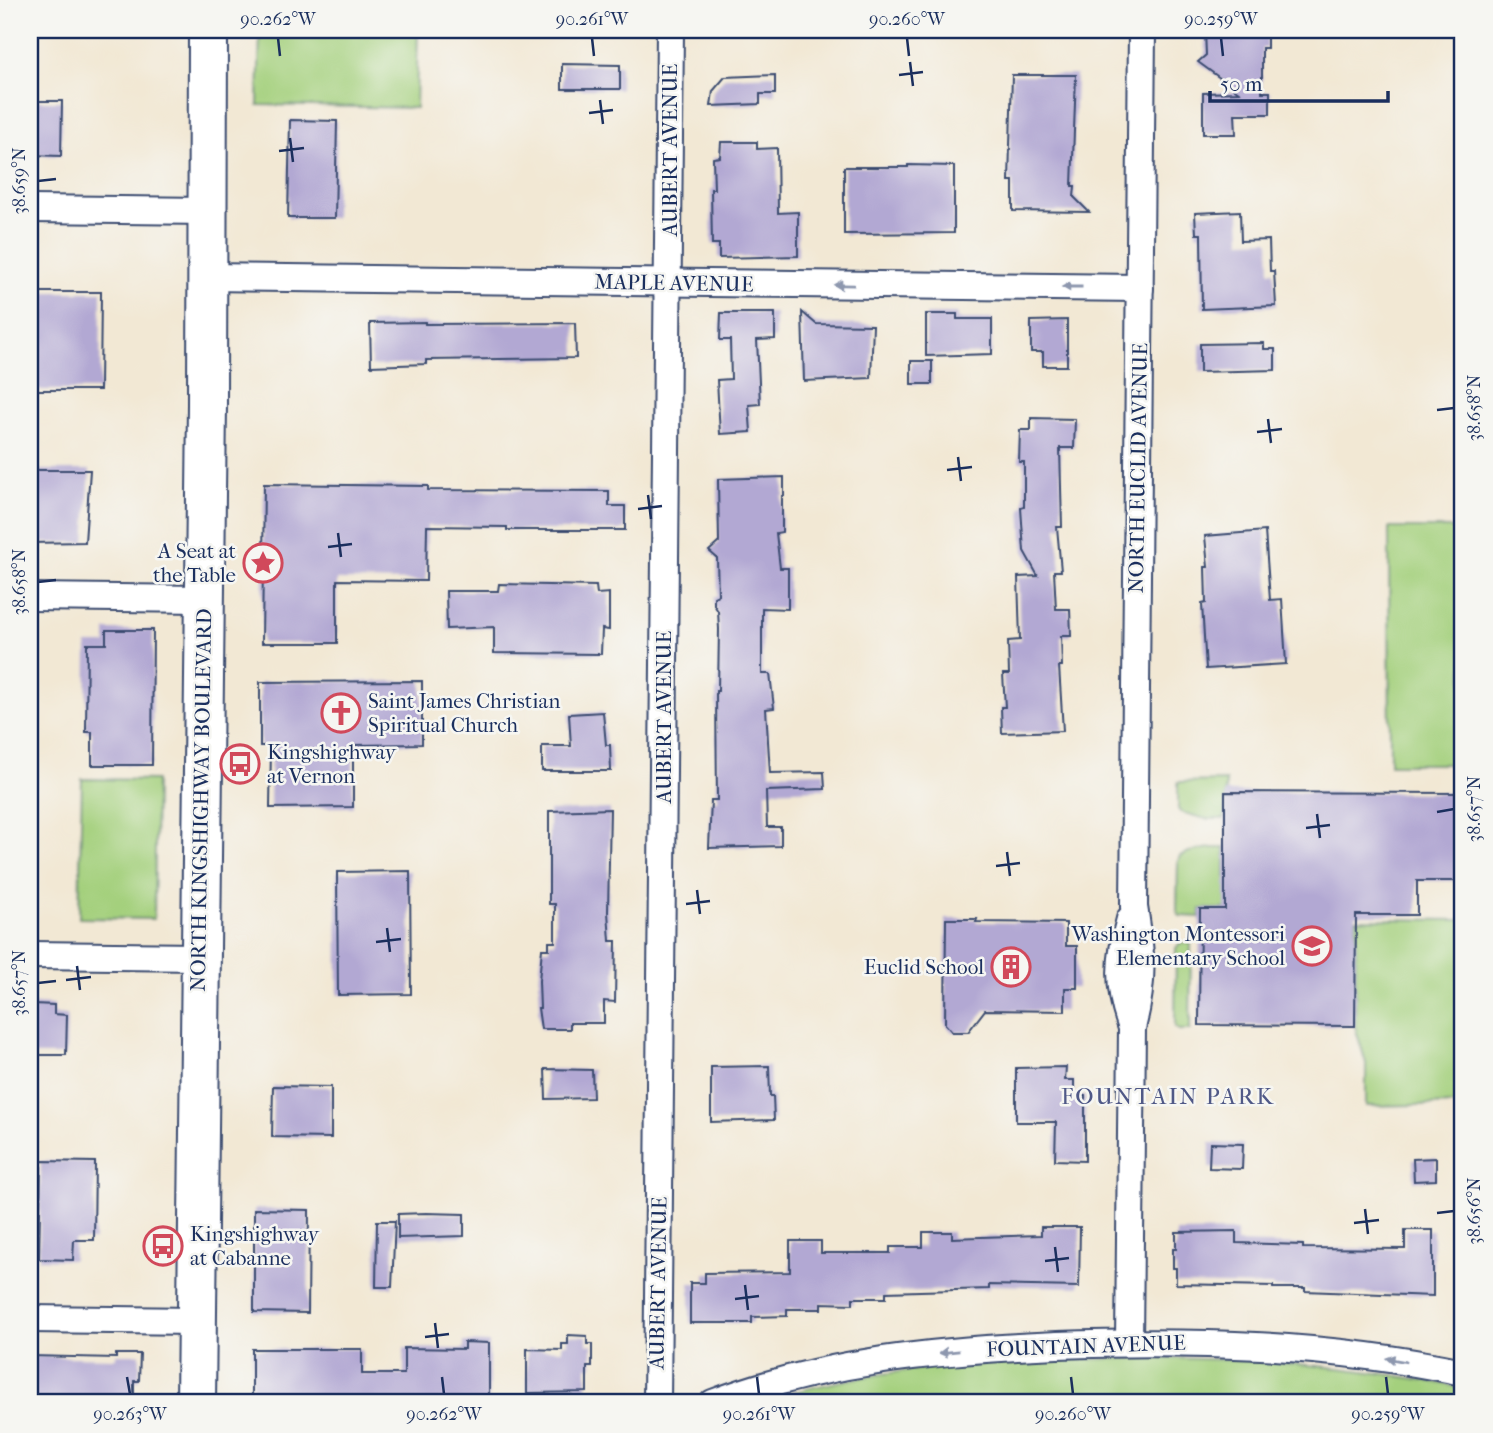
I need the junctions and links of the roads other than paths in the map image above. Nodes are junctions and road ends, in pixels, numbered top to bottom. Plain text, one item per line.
1 (208, 30) edge
2 (670, 30) edge
3 (1142, 30) edge
4 (30, 209) edge
5 (209, 211) junction
6 (208, 277) junction
7 (669, 284) junction
8 (1140, 288) junction
9 (30, 597) edge
10 (204, 600) junction
11 (30, 955) edge
12 (199, 957) junction
13 (30, 1319) edge
14 (196, 1321) junction
15 (1129, 1343) junction
16 (1463, 1372) edge
17 (196, 1403) edge
18 (657, 1403) edge
19 (713, 1403) edge

1 - 5 main road, NORTH KINGSHIGHWAY BOULEVARD
2 - 7 street, AUBERT AVENUE
3 - 8 street, NORTH EUCLID AVENUE
4 - 5 street
5 - 6 main road, NORTH KINGSHIGHWAY BOULEVARD
6 - 7 street, MAPLE AVENUE
6 - 10 main road, NORTH KINGSHIGHWAY BOULEVARD
8 -> 7 street, MAPLE AVENUE
7 - 18 street, AUBERT AVENUE
8 - 15 street, NORTH EUCLID AVENUE
9 - 10 street
10 - 12 main road, NORTH KINGSHIGHWAY BOULEVARD
11 - 12 street
12 - 14 main road, NORTH KINGSHIGHWAY BOULEVARD
13 - 14 street
14 - 17 main road, NORTH KINGSHIGHWAY BOULEVARD
16 -> 15 street, FOUNTAIN AVENUE
15 -> 19 street, FOUNTAIN AVENUE

